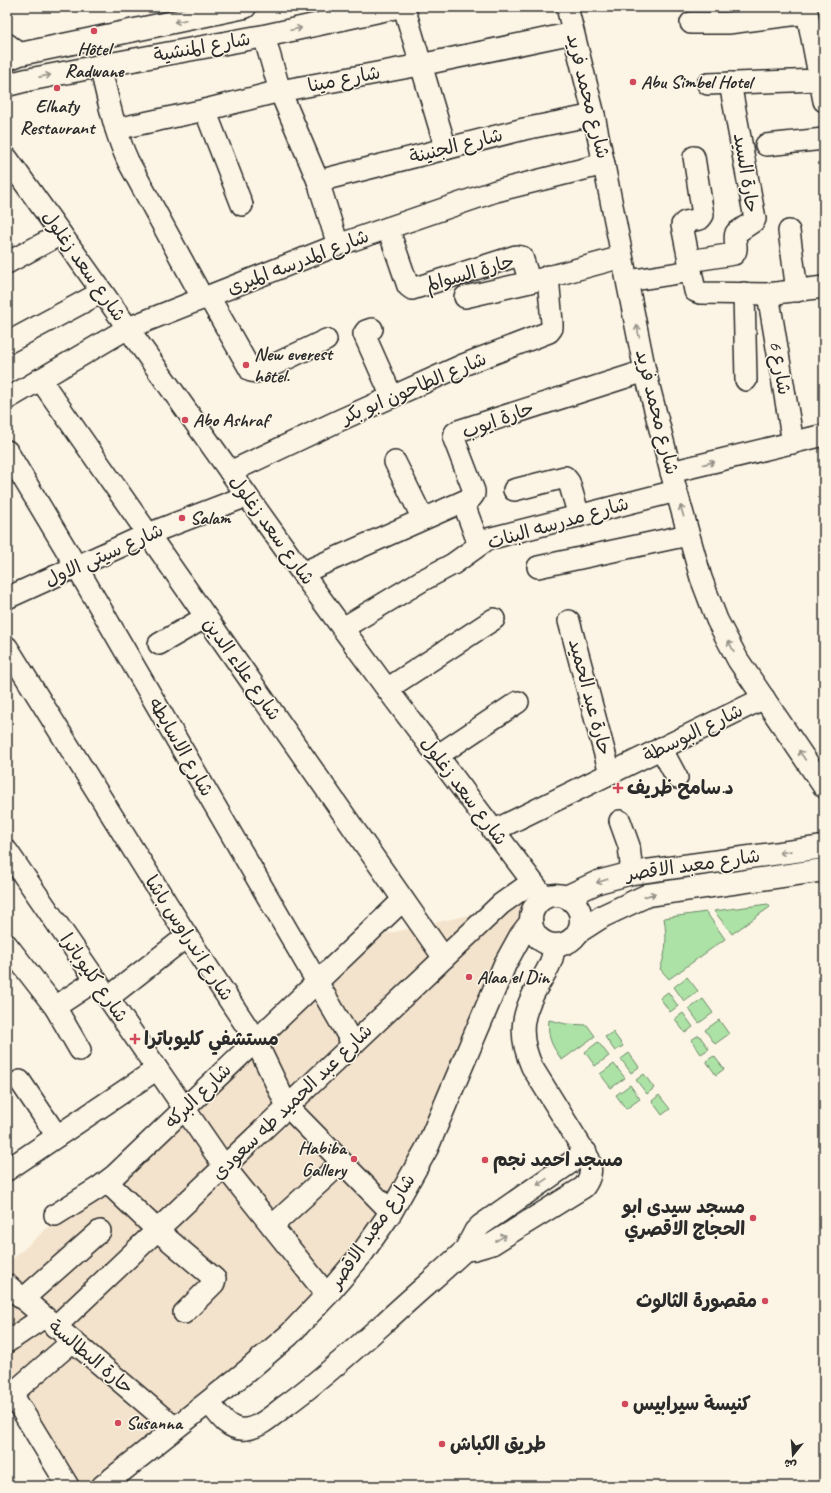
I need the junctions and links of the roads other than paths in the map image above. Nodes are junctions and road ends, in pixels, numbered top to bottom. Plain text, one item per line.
1 (397, 7) edge
2 (404, 7) edge
3 (567, 7) edge
4 (231, 8) edge
5 (806, 10) edge
6 (691, 23) dead end
7 (573, 33) junction
8 (264, 36) junction
9 (12, 52) edge
10 (420, 65) junction
11 (100, 66) junction
12 (819, 80) junction
13 (730, 83) junction
14 (708, 84) dead end
15 (7, 85) edge
16 (280, 91) junction
17 (824, 101) edge
18 (206, 110) junction
19 (594, 115) junction
20 (116, 129) junction
21 (824, 140) edge
22 (766, 145) dead end
23 (446, 149) junction
24 (694, 157) dead end
25 (7, 158) edge
26 (604, 164) junction
27 (318, 181) junction
28 (242, 204) dead end
29 (388, 228) junction
30 (789, 232) dead end
31 (61, 234) junction
32 (338, 245) junction
33 (622, 257) junction
34 (7, 263) edge
35 (690, 266) junction
36 (539, 279) junction
37 (628, 281) junction
38 (824, 287) edge
39 (797, 291) junction
40 (102, 292) junction
41 (744, 294) junction
42 (768, 294) junction
43 (465, 297) dead end
44 (206, 298) junction
45 (128, 328) junction
46 (372, 329) dead end
47 (326, 340) dead end
48 (7, 343) edge
49 (645, 371) junction
50 (40, 379) junction
51 (746, 380) dead end
52 (392, 397) junction
53 (7, 399) edge
54 (824, 435) edge
55 (792, 443) junction
56 (7, 450) edge
57 (395, 462) dead end
58 (230, 472) junction
59 (673, 481) junction
60 (514, 490) dead end
61 (247, 496) junction
62 (463, 502) junction
63 (579, 516) junction
64 (423, 519) junction
65 (148, 534) junction
66 (688, 534) junction
67 (479, 545) junction
68 (76, 566) junction
69 (538, 567) dead end
70 (302, 573) junction
71 (7, 598) edge
72 (206, 617) junction
73 (494, 619) dead end
74 (569, 621) dead end
75 (343, 628) junction
76 (159, 644) dead end
77 (7, 647) edge
78 (386, 689) junction
79 (764, 698) junction
80 (518, 702) dead end
81 (661, 748) junction
82 (437, 756) junction
83 (610, 773) junction
84 (677, 778) dead end
85 (824, 787) edge
86 (620, 821) dead end
87 (493, 831) junction
88 (824, 847) edge
89 (7, 851) edge
90 (824, 870) edge
91 (632, 873) junction
92 (538, 890) junction
93 (566, 896) junction
94 (403, 900) junction
95 (531, 922) junction
96 (578, 932) junction
97 (187, 936) junction
98 (554, 944) junction
99 (7, 945) edge
100 (444, 958) junction
101 (96, 980) junction
102 (318, 981) junction
103 (108, 998) junction
104 (55, 1007) junction
105 (255, 1041) junction
106 (353, 1044) junction
107 (80, 1050) dead end
108 (158, 1069) junction
109 (20, 1081) dead end
110 (287, 1106) junction
111 (184, 1108) junction
112 (57, 1136) junction
113 (586, 1152) junction
114 (342, 1163) junction
115 (224, 1166) junction
116 (7, 1170) edge
117 (106, 1182) junction
118 (391, 1212) junction
119 (55, 1215) dead end
120 (272, 1226) junction
121 (157, 1230) junction
122 (100, 1231) dead end
123 (465, 1250) junction
124 (7, 1285) edge
125 (327, 1295) junction
126 (23, 1299) junction
127 (184, 1313) dead end
128 (50, 1322) junction
129 (7, 1342) edge
130 (73, 1342) junction
131 (10, 1396) edge
132 (209, 1402) junction
133 (176, 1428) junction
134 (68, 1486) edge
135 (102, 1486) edge

8 -> 1 main road, شارع المنشية
2 - 10 street
3 - 7 street, شارع محمد فريد
4 -> 9 main road, شارع المنشية
5 - 6 street
5 - 12 street
7 - 10 street, شارع مينا
7 - 19 street, شارع محمد فريد
8 - 11 main road, شارع المنشية
8 - 16 street
10 - 16 street, شارع مينا
10 - 23 street
15 -> 11 main road, شارع المنشية
11 - 20 street
12 - 13 street
12 - 17 street
13 - 14 street
13 - 35 street, حارة السيد
16 - 18 street, شارع مينا
16 - 27 street
18 - 20 street, شارع مينا
18 - 28 street
19 - 23 street, شارع الجنينة
19 - 26 street, شارع محمد فريد
20 - 44 street
21 - 22 street
23 - 27 street, شارع الجنينة
24 - 35 street
25 - 31 street, شارع سعد زغلول
26 - 29 street, شارع المدرسه الميرى
26 - 33 street, شارع محمد فريد
27 - 32 street
29 - 32 street, شارع المدرسه الميرى
29 - 36 street, حارة السوالم
30 - 39 street
31 - 34 street
31 - 40 street, شارع سعد زغلول
32 - 44 street, شارع المدرسه الميرى
33 - 36 street
33 - 37 street, شارع محمد فريد
35 - 37 street
35 - 41 street
36 - 43 street
36 - 52 street, شارع الطاحون ابو بكر
49 -> 37 street, شارع محمد فريد
38 - 39 street
39 - 42 street
40 - 45 street, شارع سعد زغلول
40 - 48 street
41 - 42 street
41 - 51 street
42 - 55 street, شارع 6
44 - 45 street, شارع المدرسه الميرى
44 - 47 street
45 - 50 street, شارع المدرسه الميرى
45 - 58 street, شارع سعد زغلول
46 - 52 street
49 - 59 street, شارع محمد فريد
49 - 62 street, حارة ايوب
50 - 53 street, شارع المدرسه الميرى
50 - 65 street, شارع علاء الدين
52 - 58 street, شارع الطاحون ابو بكر
54 - 55 street, شارع مدرسه البنات
59 -> 55 street, شارع مدرسه البنات
56 - 68 street, شارع الاسايطه
57 - 64 street
58 - 61 street, شارع سعد زغلول
59 - 63 street, شارع مدرسه البنات
66 -> 59 street, شارع محمد فريد
60 - 63 street
61 - 65 street, شارع سيتى الاول
61 - 70 street, شارع سعد زغلول
62 - 64 street
62 - 67 street
63 - 67 street, شارع مدرسه البنات
64 - 70 street
65 - 68 street, شارع سيتى الاول
65 - 72 street, شارع علاء الدين
66 - 69 street
79 -> 66 street, شارع محمد فريد
67 - 75 street, شارع مدرسه البنات
68 - 71 street, شارع سيتى الاول
68 - 102 street, شارع الاسايطه
70 - 75 street, شارع سعد زغلول
72 - 76 street
72 - 94 street, شارع علاء الدين
73 - 78 street
74 - 83 street, حارة عبد الحميد
75 - 78 street, شارع سعد زغلول
77 - 97 street, شارع اندراوس باشا
78 - 82 street, شارع سعد زغلول
79 - 81 street, شارع البوسطة
85 -> 79 street, شارع محمد فريد
80 - 82 street
81 - 83 street, شارع البوسطة
81 - 84 street
82 - 87 street, شارع سعد زغلول
83 - 87 street, شارع البوسطة
86 - 91 street
87 - 92 street, شارع سعد زغلول
88 -> 91 main road, شارع معبد الاقصر
89 - 101 street, شارع كليوباترا
96 -> 90 main road, شارع معبد الاقصر
91 -> 93 main road, شارع معبد الاقصر
92 - 93 main road
92 - 95 main road
92 - 100 street, شارع عبد الحميد طه سعودى
93 - 96 main road
94 - 100 street, شارع علاء الدين
94 - 102 street, شارع البركه
95 - 98 main road
95 - 118 main road, شارع معبد الاقصر
96 - 98 main road
97 - 103 street
97 - 105 street, شارع اندراوس باشا
98 - 113 street
99 - 104 street
100 - 106 street, شارع عبد الحميد طه سعودى
101 - 103 street, شارع كليوباترا
101 - 104 street
102 - 105 street, شارع البركه
102 - 106 street, شارع الاسايطه
103 - 108 street, شارع كليوباترا
104 - 107 street
105 - 110 street, شارع اندراوس باشا
105 - 111 street, شارع البركه
106 - 110 street, شارع عبد الحميد طه سعودى
108 - 111 street, شارع كليوباترا
108 - 112 street
109 - 112 street
110 - 114 street, شارع اندراوس باشا
110 - 115 street, شارع عبد الحميد طه سعودى
111 - 115 street, شارع كليوباترا
111 - 117 street, شارع البركه
112 - 116 street
113 -> 123 street
123 -> 113 street
114 - 118 street, شارع اندراوس باشا
114 - 120 street
115 - 120 street, شارع كليوباترا
115 - 121 street, شارع عبد الحميد طه سعودى
117 - 119 street, شارع البركه
117 - 121 street
118 - 125 main road, شارع معبد الاقصر
120 - 125 street, شارع كليوباترا
121 - 127 street
121 - 128 street, شارع عبد الحميد طه سعودى
122 - 126 street
123 - 132 street
124 - 126 street, حارة البطالسة
125 - 132 main road, شارع معبد الاقصر
126 - 128 street, حارة البطالسة
128 - 129 street, شارع عبد الحميد طه سعودى
128 - 130 street, حارة البطالسة
130 - 131 street
130 - 133 street, حارة البطالسة
131 - 134 street
132 - 133 main road, شارع معبد الاقصر
133 - 135 main road, شارع معبد الاقصر

